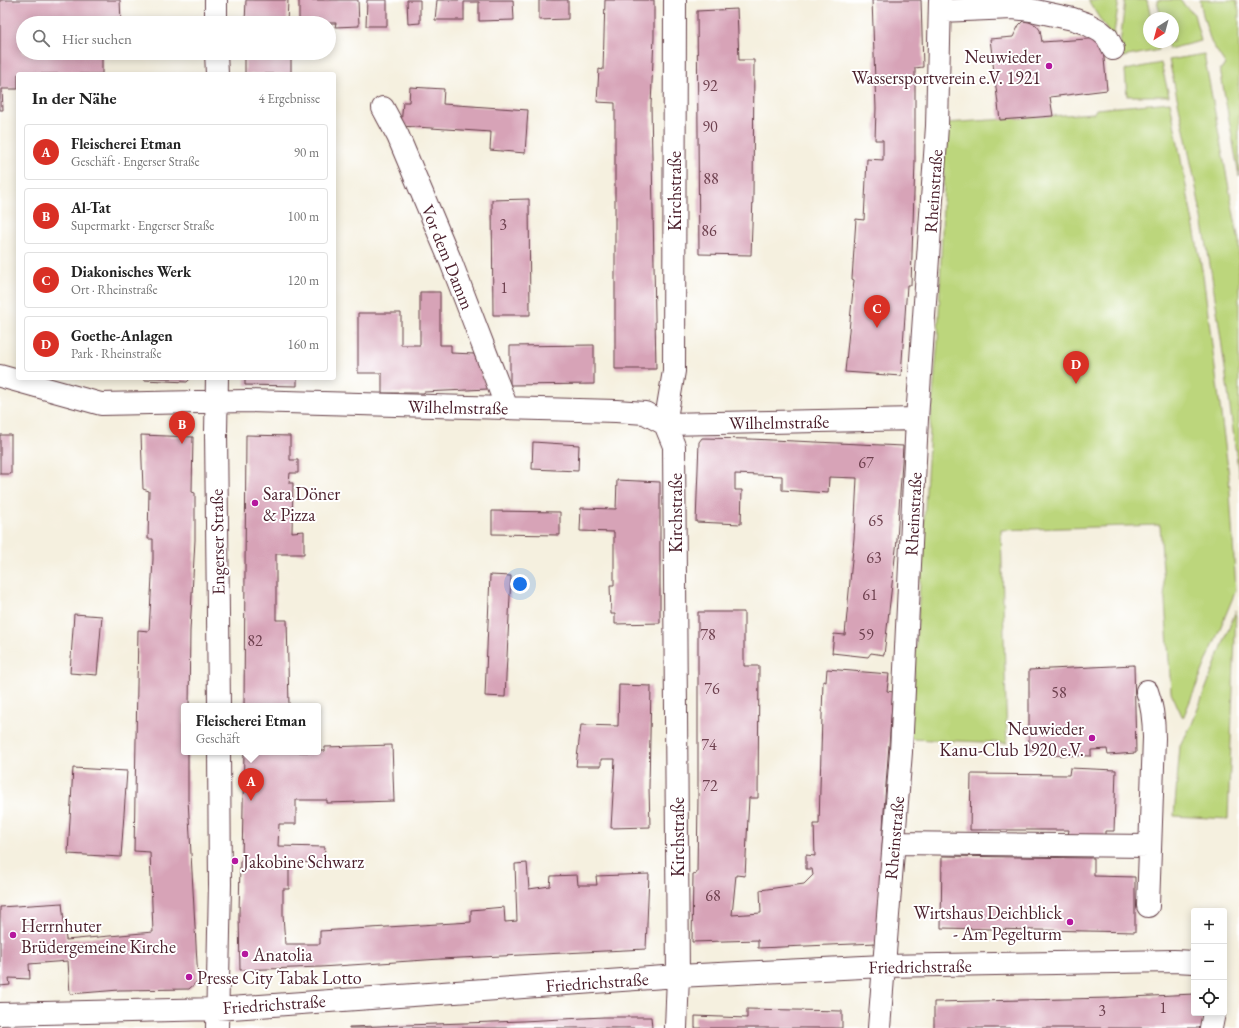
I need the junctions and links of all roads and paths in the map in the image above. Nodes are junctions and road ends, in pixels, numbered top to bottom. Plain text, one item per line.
1 (216, 0) edge
2 (675, 0) edge
3 (940, 6) edge
4 (216, 16) edge
5 (1113, 49) dead end
6 (216, 60) edge
7 (216, 72) edge
8 (384, 108) dead end
9 (0, 376) edge
10 (217, 380) edge
11 (217, 402) junction
12 (507, 408) junction
13 (917, 419) junction
14 (665, 424) junction
15 (1147, 691) dead end
16 (219, 703) edge
17 (219, 755) edge
18 (894, 844) junction
19 (1150, 846) junction
20 (1148, 906) dead end
21 (1191, 962) edge
22 (883, 966) junction
23 (678, 976) junction
24 (0, 1014) edge
25 (1214, 1016) edge
26 (217, 1018) edge
27 (676, 1028) edge
28 (879, 1028) edge
29 (1212, 1028) edge

1 - 4 street
2 - 14 street, Kirchstraße
3 - 5 street
3 - 13 street, Rheinstraße
6 - 7 street
8 - 12 street, Vor dem Damm
9 - 11 street, Wilhelmstraße
10 - 11 street, Engerser Straße
11 - 12 street, Wilhelmstraße
11 - 16 street, Engerser Straße
12 - 14 street, Wilhelmstraße
13 - 14 street, Wilhelmstraße
13 - 18 street, Rheinstraße
14 - 23 street, Kirchstraße
15 - 19 street
17 - 26 street
18 - 19 street
18 - 22 street, Rheinstraße
19 - 20 street
21 - 22 street, Friedrichstraße
22 - 23 street, Friedrichstraße
22 - 28 street, Rheinstraße
23 - 26 street, Friedrichstraße
23 - 27 street, Kirchstraße
24 - 26 street, Friedrichstraße
25 - 29 street

